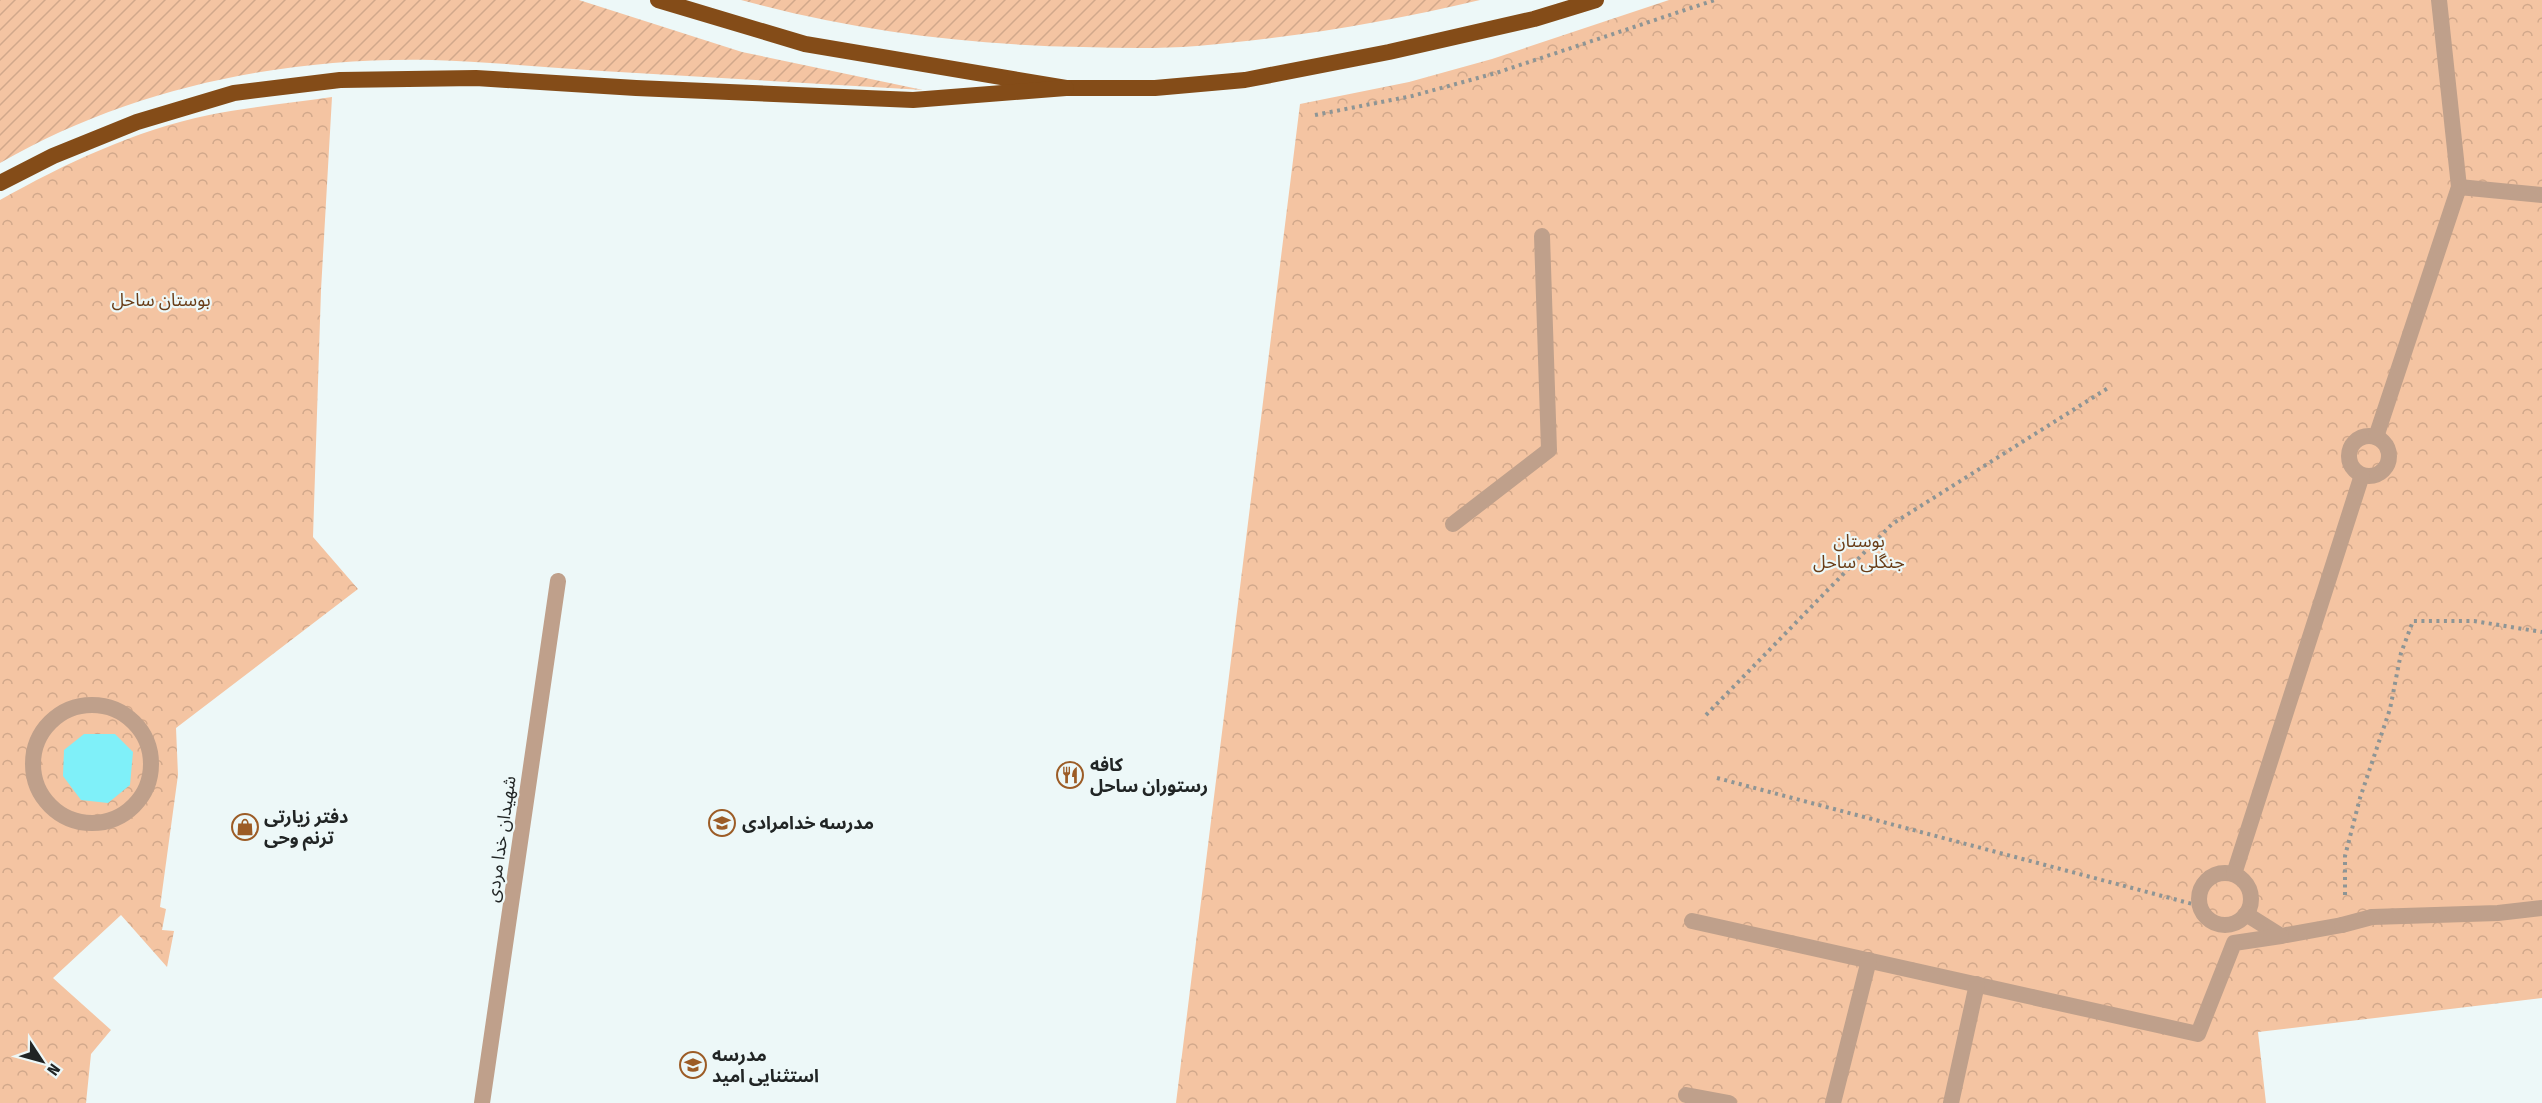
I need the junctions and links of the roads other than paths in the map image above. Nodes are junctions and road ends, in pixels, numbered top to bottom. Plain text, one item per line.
1 (657, 0) edge
2 (1596, 0) edge
3 (2439, 0) edge
4 (1066, 88) junction
5 (0, 183) edge
6 (2459, 187) junction
7 (2542, 195) edge
8 (1542, 237) dead end
9 (2376, 437) junction
10 (2362, 475) junction
11 (1453, 524) dead end
12 (558, 581) dead end
13 (42, 796) joint
14 (2234, 874) junction
15 (2542, 908) edge
16 (2246, 914) junction
17 (1692, 921) dead end
18 (2281, 936) junction
19 (1869, 960) junction
20 (1977, 984) junction
21 (1686, 1095) dead end
22 (482, 1103) edge
23 (1729, 1103) edge
24 (1833, 1103) edge
25 (1951, 1103) edge

1 - 4 highway
2 - 4 highway
3 - 6 street
4 - 5 highway
6 - 7 street
6 - 9 street
8 - 11 street
9 - 10 street
9 - 10 street
10 - 14 street
12 - 22 street, شهیدان خدا مردی
13 - 13 street
14 - 16 street
14 - 16 street
15 - 18 street, bridge
16 - 18 street
17 - 19 street
18 - 20 street
19 - 20 street
19 - 24 street
20 - 25 street
21 - 23 street

